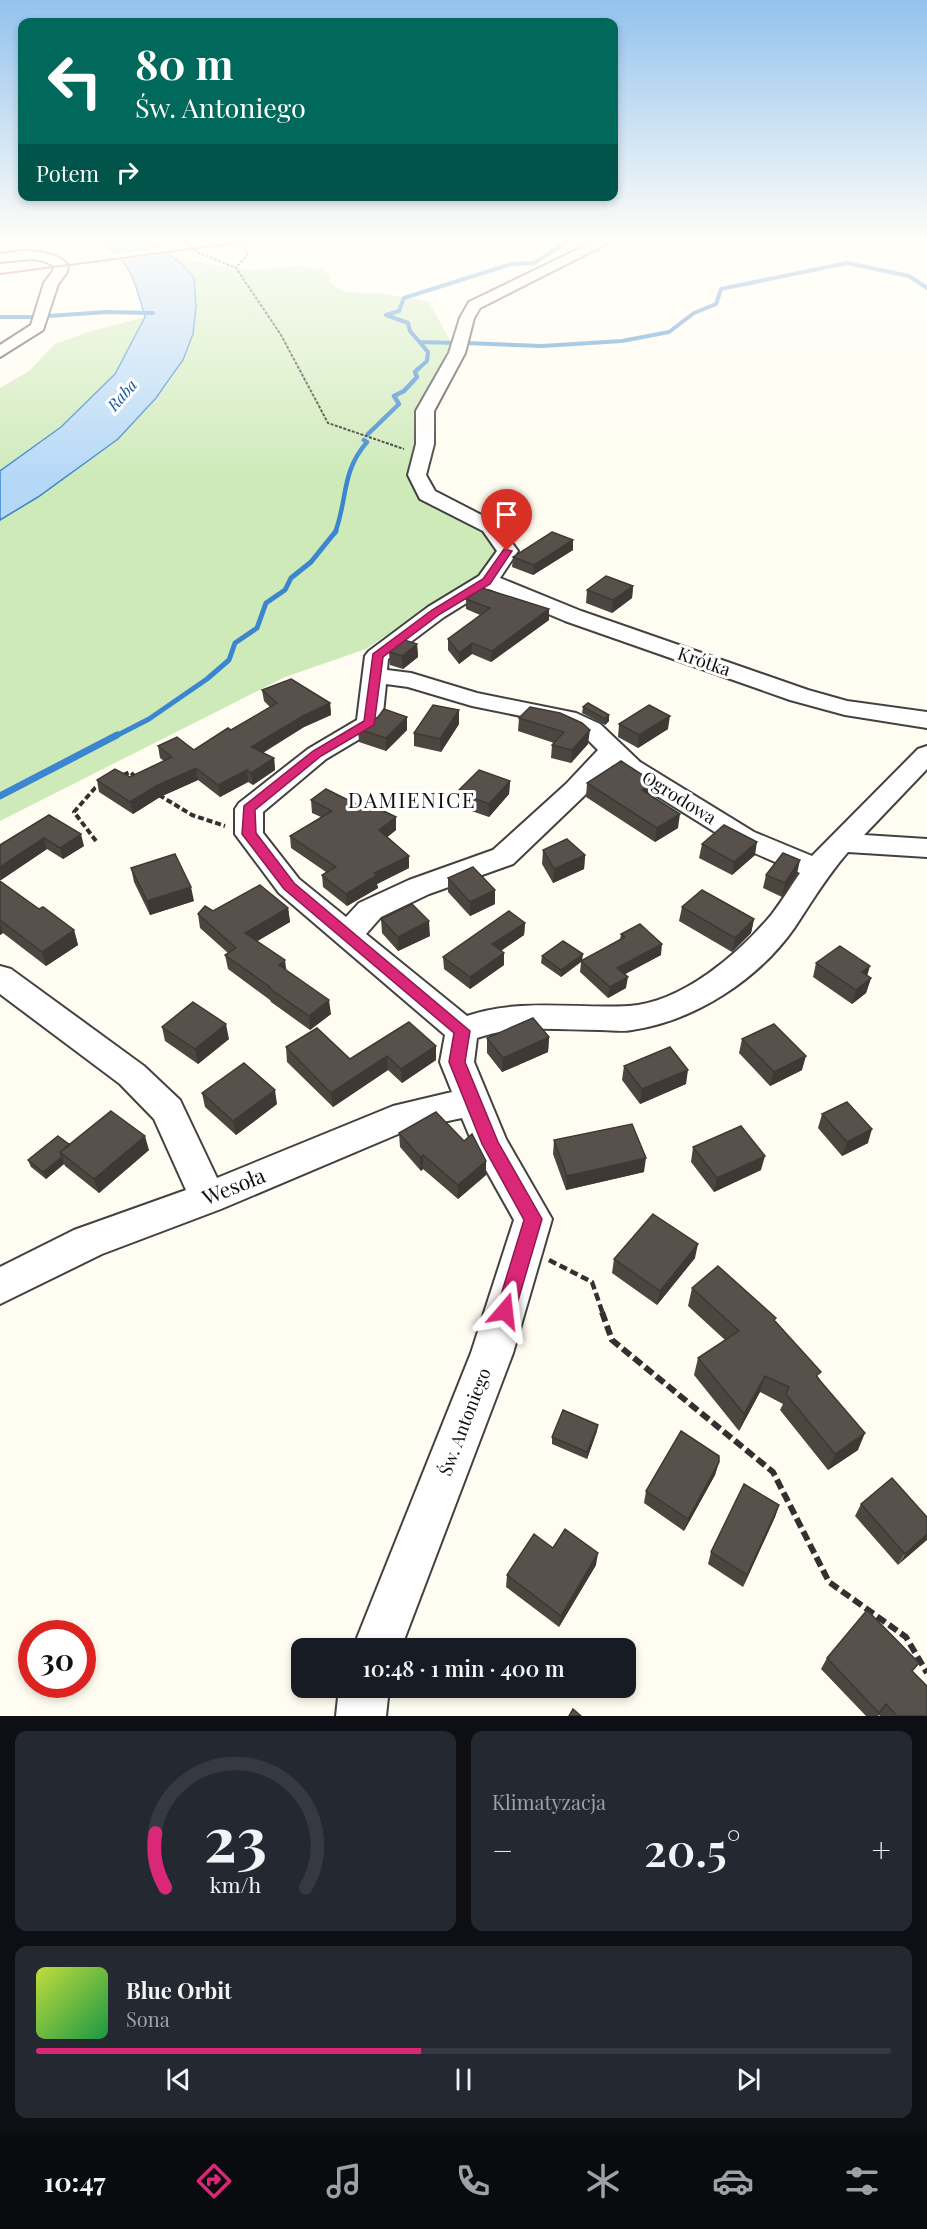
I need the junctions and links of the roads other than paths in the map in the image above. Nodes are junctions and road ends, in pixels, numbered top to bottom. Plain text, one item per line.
1 (40, 320) edge
2 (466, 320) edge
3 (0, 352) edge
4 (487, 581) junction
5 (375, 676) junction
6 (927, 720) edge
7 (612, 750) junction
8 (927, 754) edge
9 (842, 843) junction
10 (927, 848) edge
11 (817, 869) junction
12 (348, 934) junction
13 (0, 977) edge
14 (462, 1031) junction
15 (473, 1102) junction
16 (208, 1198) junction
17 (0, 1286) edge
18 (381, 1638) edge
19 (363, 1698) edge
20 (361, 1716) edge

1 - 3 street
2 - 4 street
4 - 5 street
4 - 6 street, Krótka
5 - 7 street, Ogrodowa
5 - 12 street
7 - 11 street, Ogrodowa
7 - 12 street
8 - 9 street
9 - 10 street
9 - 11 street
11 - 14 street
12 - 14 street
13 - 16 street
14 - 15 street, Św. Antoniego
15 - 16 street, Wesoła
15 - 18 street, Św. Antoniego
16 - 17 street, Wesoła
19 - 20 street

